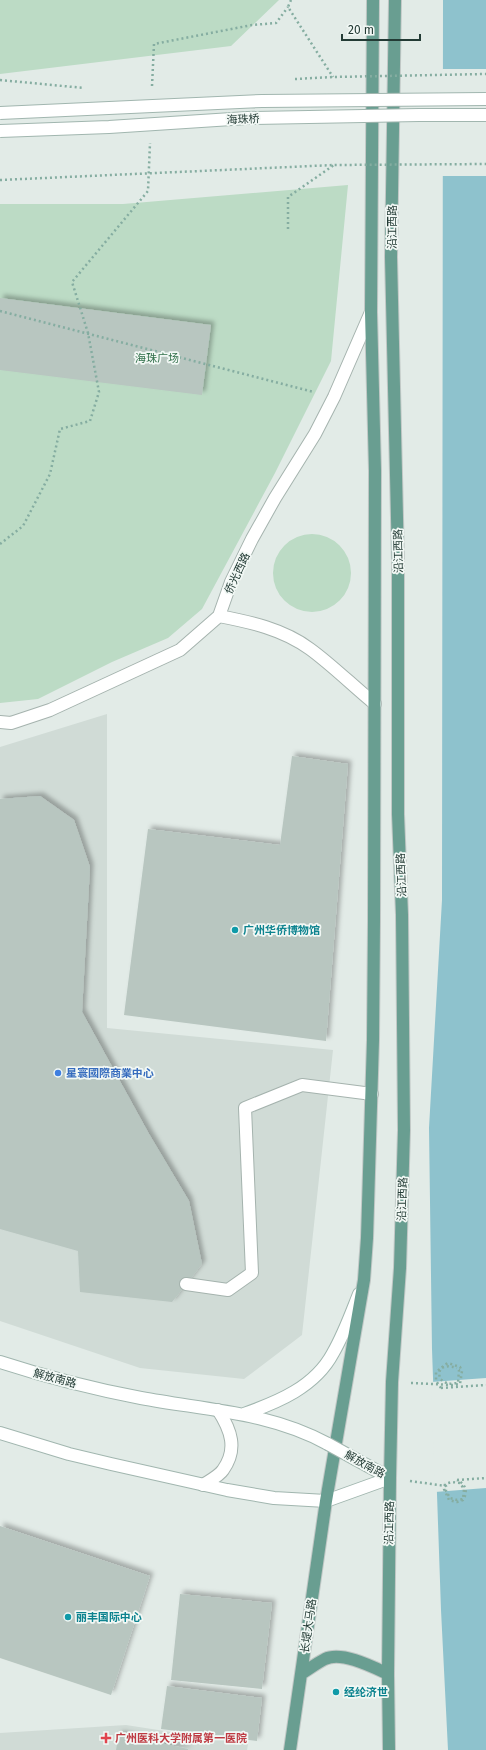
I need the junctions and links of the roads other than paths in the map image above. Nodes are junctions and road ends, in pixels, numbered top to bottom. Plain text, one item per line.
1 (373, 0) edge
2 (395, 0) edge
3 (486, 99) edge
4 (0, 113) edge
5 (486, 116) edge
6 (0, 131) edge
7 (371, 312) junction
8 (218, 616) junction
9 (374, 704) junction
10 (0, 722) edge
11 (372, 1094) junction
12 (364, 1280) junction
13 (186, 1284) dead end
14 (0, 1362) edge
15 (218, 1410) junction
16 (244, 1414) junction
17 (0, 1433) edge
18 (390, 1478) junction
19 (203, 1485) junction
20 (326, 1501) junction
21 (301, 1674) junction
22 (388, 1674) junction
23 (290, 1750) edge
24 (390, 1750) edge

1 - 7 main road, 沿江西路
2 - 18 main road, 沿江西路
3 - 4 main road, 海珠桥, bridge
5 - 6 main road, 海珠桥, bridge
7 - 8 main road, 侨光西路
7 - 9 main road, 沿江西路
8 - 9 main road
8 - 10 main road, 侨光西路
9 - 11 main road, 沿江西路
11 - 12 main road, 沿江西路
11 - 13 main road
12 - 16 main road
12 - 20 main road, 沿江西路
14 - 15 main road, 解放南路
15 - 16 main road, 解放南路
15 - 19 main road
16 - 18 main road, 解放南路, bridge
17 - 19 main road, 解放南路
18 - 20 main road, 解放南路
18 - 22 main road, 沿江西路
19 - 20 main road, 解放南路
20 - 21 main road, 长堤大马路
21 - 22 main road
21 - 23 main road, 长堤大马路
22 - 24 main road, 沿江西路

